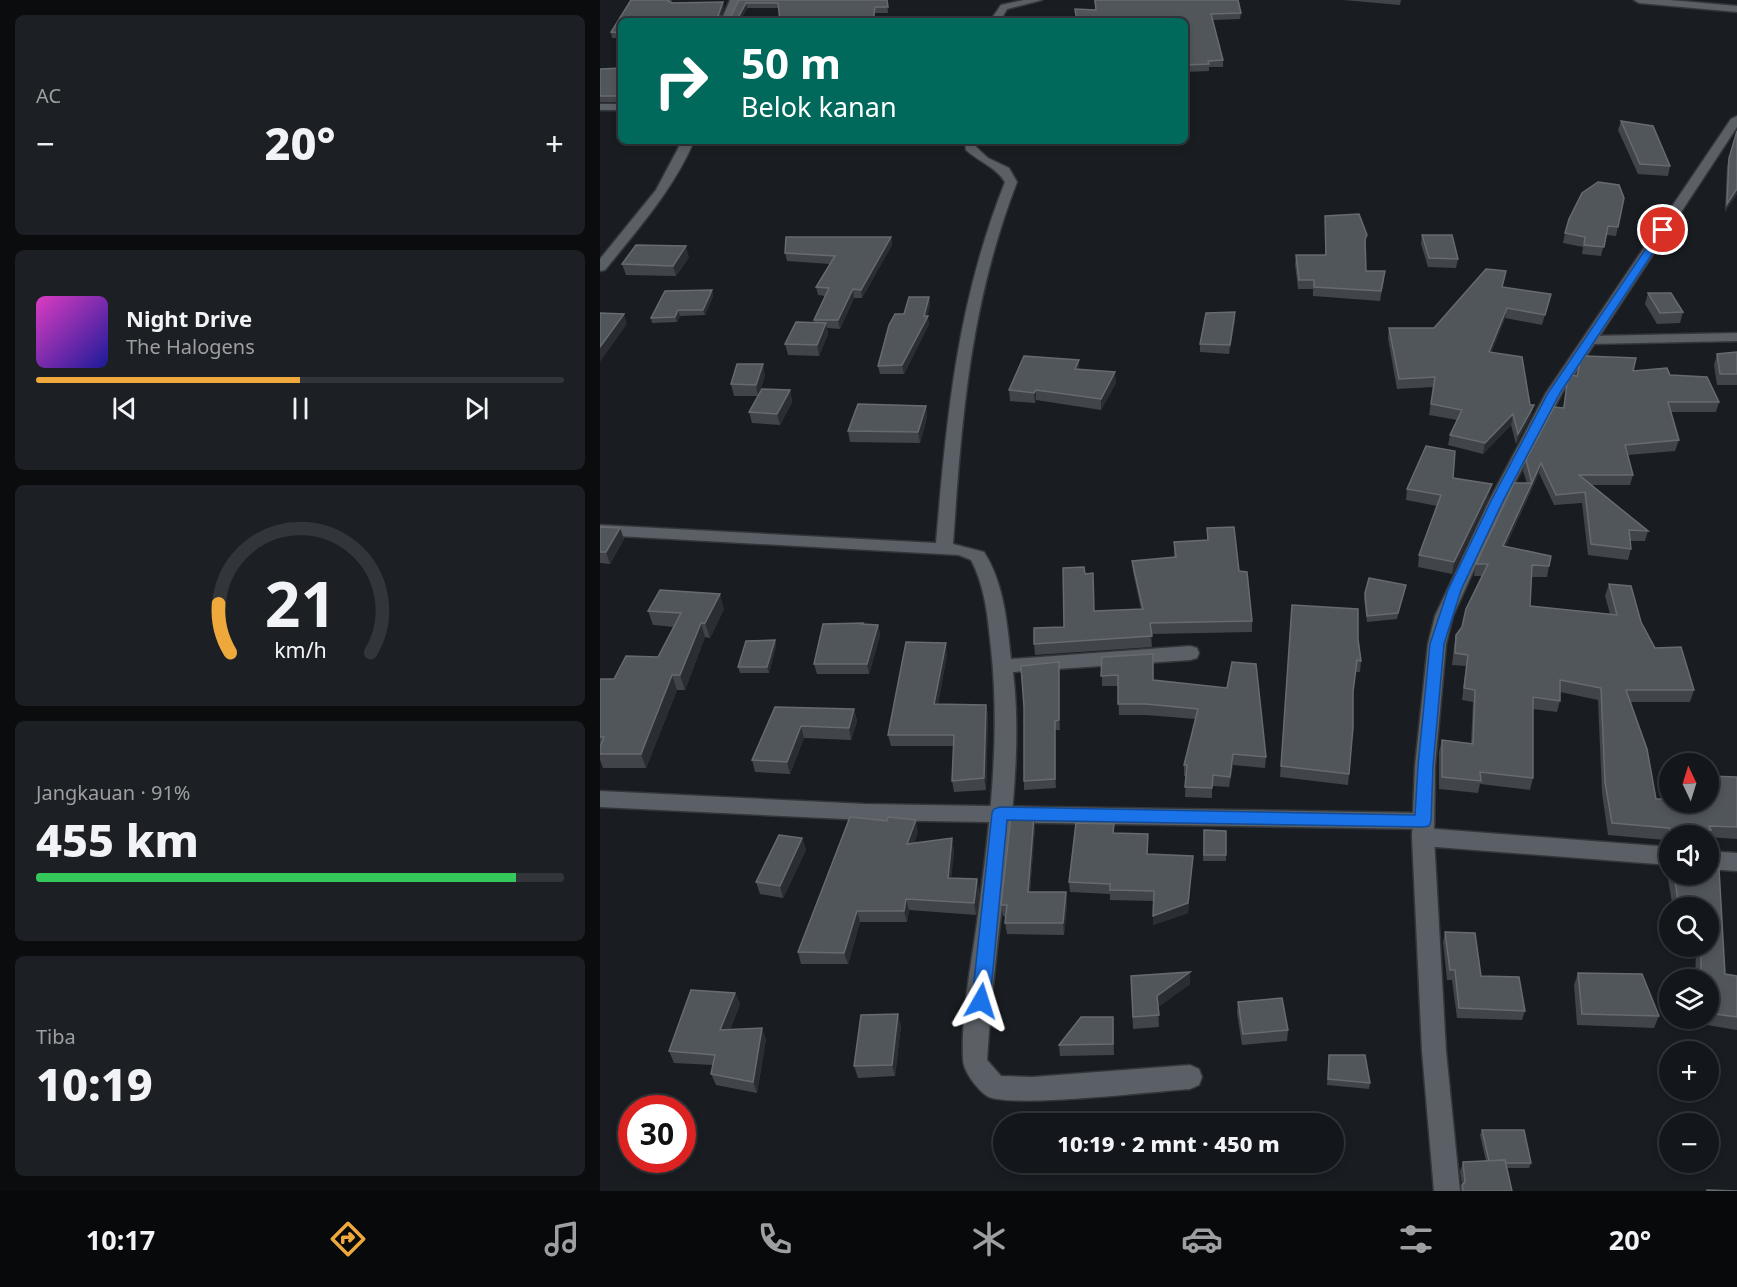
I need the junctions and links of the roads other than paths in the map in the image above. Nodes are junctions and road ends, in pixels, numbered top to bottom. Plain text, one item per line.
1 (735, 0) edge
2 (1037, 0) edge
3 (1639, 0) edge
4 (1737, 9) edge
5 (727, 18) edge
6 (997, 18) edge
7 (600, 107) edge
8 (618, 107) edge
9 (1737, 119) edge
10 (687, 144) edge
11 (971, 144) edge
12 (602, 263) edge
13 (1737, 337) edge
14 (1590, 340) junction
15 (600, 530) edge
16 (944, 549) junction
17 (1190, 653) dead end
18 (1005, 666) junction
19 (600, 799) edge
20 (1000, 813) junction
21 (1423, 829) junction
22 (1659, 855) edge
23 (1719, 861) edge
24 (1737, 862) edge
25 (1190, 1077) dead end
26 (1447, 1191) edge

1 - 5 street
2 - 6 street
3 - 4 street
7 - 8 street
9 - 14 street
10 - 12 street
11 - 16 street
13 - 14 street
14 - 21 street
15 - 16 street
16 - 18 street
17 - 18 street
18 - 20 street
19 - 20 street
20 - 21 street
20 - 25 street
21 - 22 street
21 - 26 street
23 - 24 street

